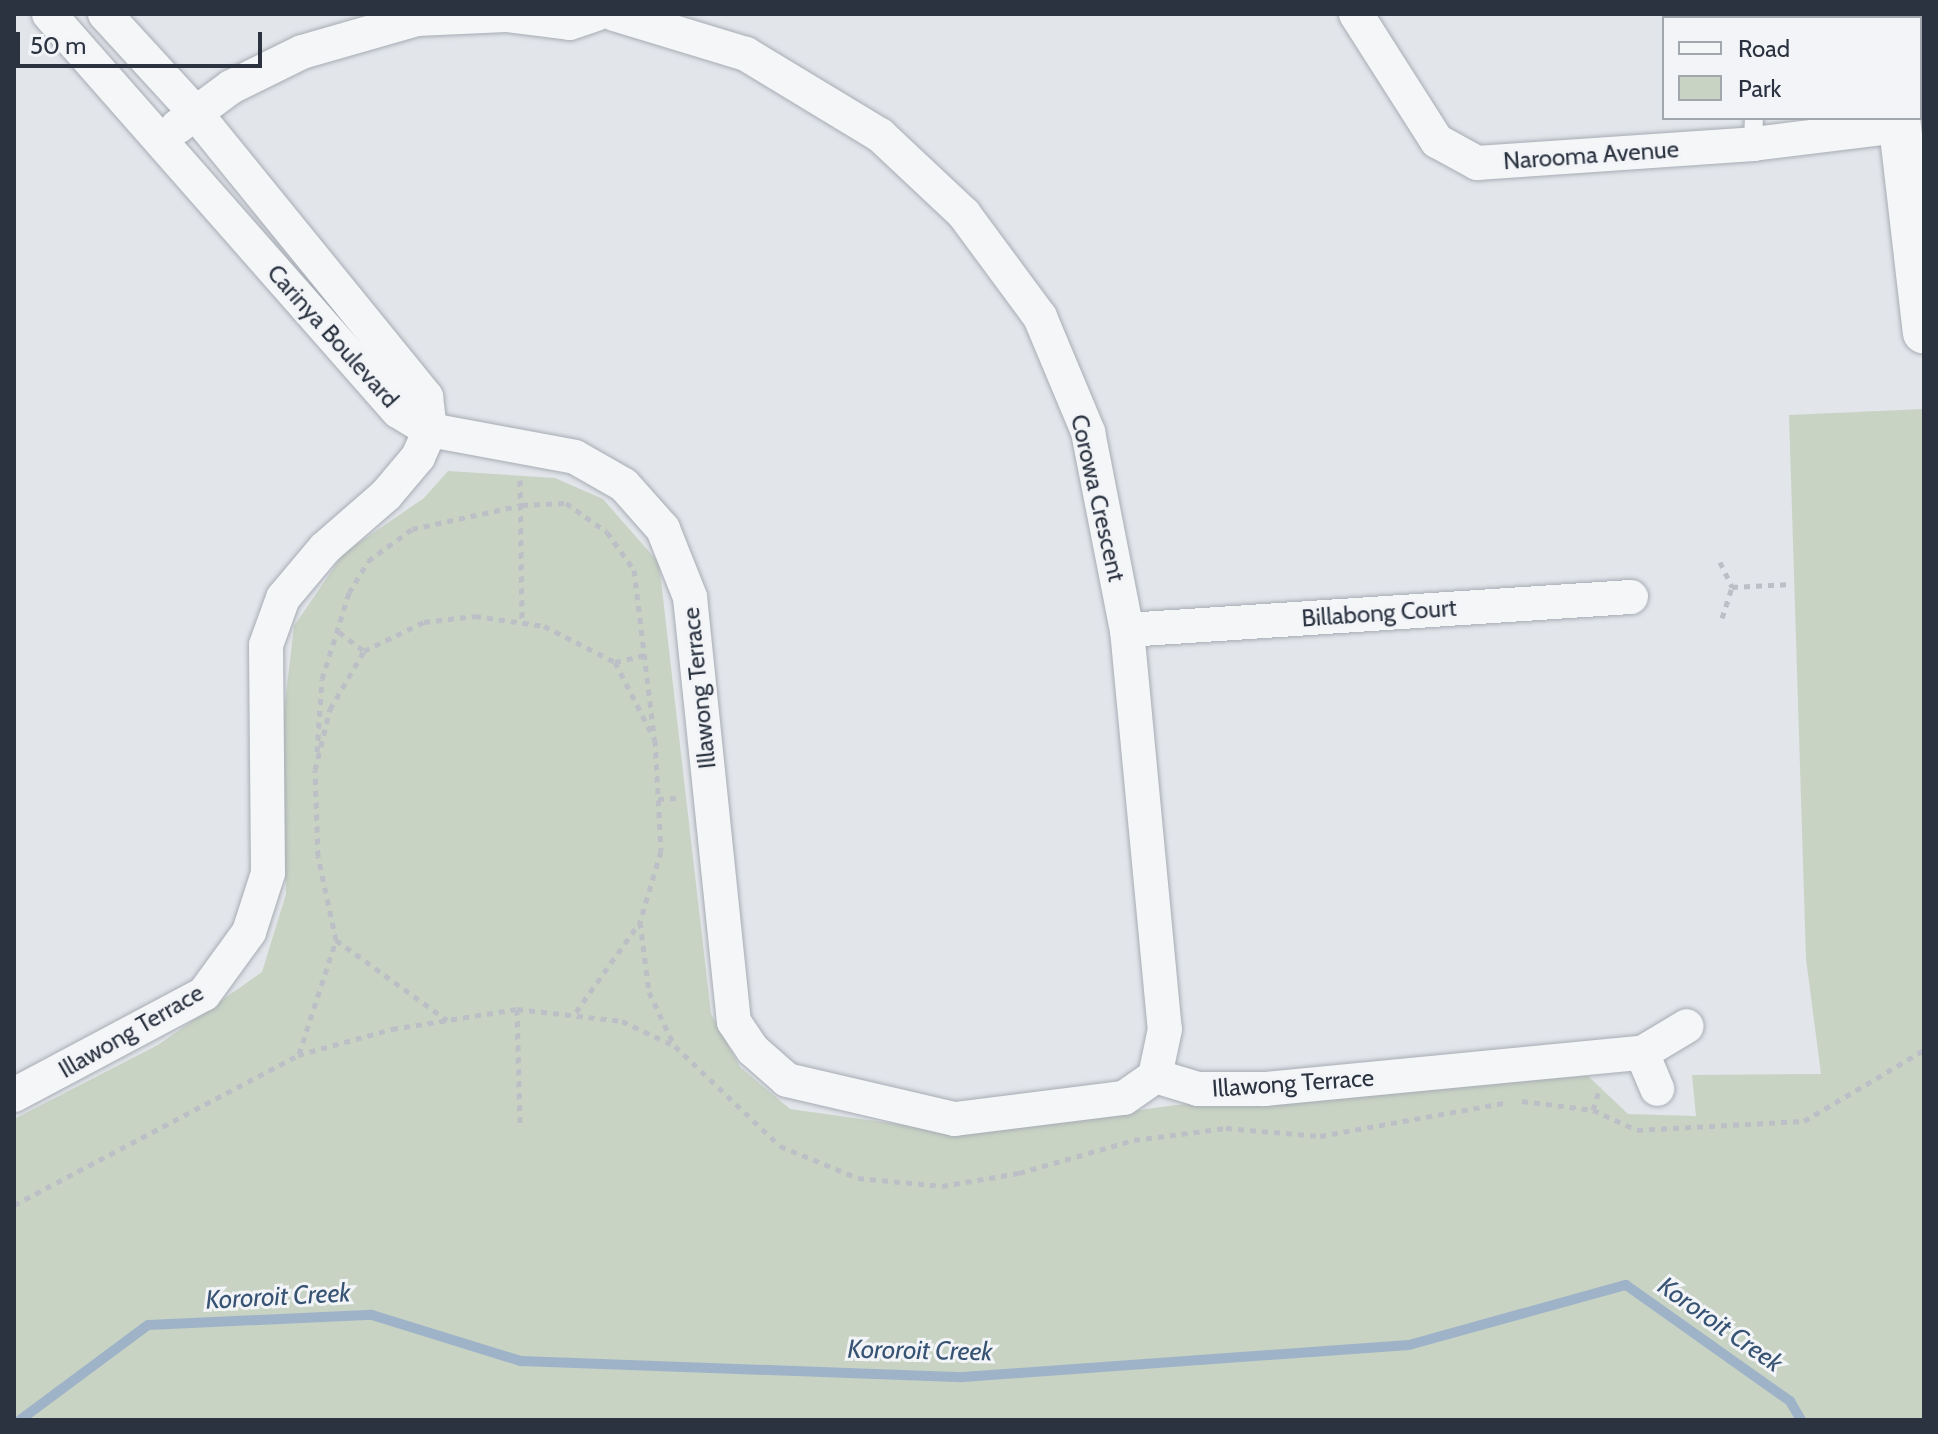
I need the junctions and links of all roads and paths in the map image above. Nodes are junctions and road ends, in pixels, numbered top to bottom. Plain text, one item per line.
1 (105, 14) edge
2 (596, 14) edge
3 (614, 14) edge
4 (1356, 14) edge
5 (58, 17) edge
6 (193, 110) junction
7 (1899, 122) edge
8 (1754, 131) edge
9 (163, 140) junction
10 (327, 276) junction
11 (299, 299) junction
12 (1924, 333) edge
13 (430, 430) junction
14 (518, 449) junction
15 (522, 505) junction
16 (1720, 562) dead end
17 (1791, 584) dead end
18 (1732, 587) junction
19 (1631, 597) dead end
20 (1722, 618) dead end
21 (522, 623) junction
22 (1127, 630) junction
23 (339, 632) junction
24 (364, 651) junction
25 (645, 655) junction
26 (615, 662) junction
27 (655, 740) junction
28 (315, 770) junction
29 (640, 922) junction
30 (336, 940) junction
31 (517, 1009) dead end
32 (576, 1012) dead end
33 (447, 1020) dead end
34 (1687, 1026) dead end
35 (675, 1046) dead end
36 (1924, 1050) edge
37 (1642, 1053) junction
38 (298, 1055) dead end
39 (1155, 1076) junction
40 (1657, 1089) dead end
41 (14, 1095) edge
42 (1804, 1121) dead end
43 (520, 1123) dead end

1 - 6 street, Carinya Boulevard
2 - 6 street
3 - 22 street, Corowa Crescent
4 - 8 street, Narooma Avenue
5 - 9 street, Carinya Boulevard
6 - 9 street
6 - 10 street, Carinya Boulevard
7 - 8 street, Narooma Avenue
7 - 12 street
9 - 11 street, Carinya Boulevard
10 - 11 lane
10 - 13 street, Carinya Boulevard
11 - 13 street, Carinya Boulevard
13 - 14 street, Illawong Terrace
13 - 41 street, Illawong Terrace
14 - 15 path
14 - 39 street, Illawong Terrace
15 - 21 path
15 - 23 path
15 - 25 path
16 - 18 path
17 - 18 path
18 - 20 path
19 - 22 street, Billabong Court
21 - 24 path
21 - 26 path
22 - 39 street, Corowa Crescent
23 - 24 path
23 - 28 path
24 - 28 path
25 - 26 path
25 - 27 path
26 - 27 path
27 - 29 path
28 - 30 path
29 - 32 path
29 - 35 path
30 - 33 path
30 - 38 path
31 - 43 path
34 - 37 street, Illawong Terrace
36 - 42 path
37 - 39 street, Illawong Terrace
37 - 40 street

